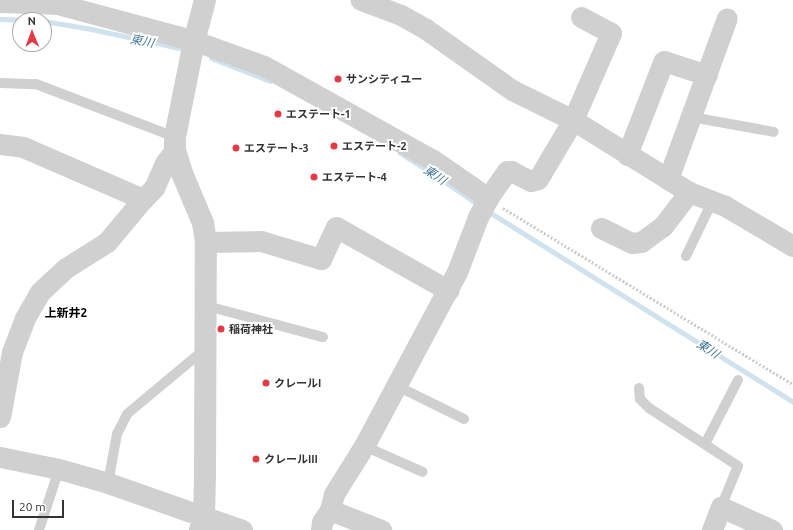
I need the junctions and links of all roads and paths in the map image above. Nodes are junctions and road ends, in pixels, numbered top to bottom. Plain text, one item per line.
1 (205, 0) edge
2 (361, 0) edge
3 (0, 2) edge
4 (581, 17) dead end
5 (727, 18) dead end
6 (194, 47) junction
7 (707, 75) junction
8 (0, 83) edge
9 (691, 117) junction
10 (573, 120) junction
11 (774, 132) dead end
12 (0, 144) edge
13 (175, 144) junction
14 (626, 155) junction
15 (668, 180) junction
16 (689, 192) junction
17 (488, 198) junction
18 (143, 199) junction
19 (713, 200) junction
20 (601, 228) dead end
21 (206, 242) junction
22 (793, 246) edge
23 (686, 256) dead end
24 (448, 290) junction
25 (207, 306) junction
26 (323, 337) dead end
27 (207, 347) junction
28 (738, 380) dead end
29 (793, 384) edge
30 (395, 385) junction
31 (639, 388) dead end
32 (0, 417) edge
33 (464, 419) dead end
34 (705, 444) junction
35 (364, 446) junction
36 (0, 458) edge
37 (59, 469) junction
38 (423, 472) dead end
39 (108, 483) junction
40 (721, 506) junction
41 (330, 510) junction
42 (202, 524) edge
43 (39, 530) edge
44 (242, 530) edge
45 (321, 530) edge
46 (381, 530) edge
47 (712, 530) edge
48 (772, 530) edge

1 - 6 street
2 - 10 street
3 - 6 street
4 - 10 street
5 - 7 street
6 - 13 street
6 - 17 street
7 - 9 street
7 - 14 street
8 - 13 lane
9 - 11 lane
9 - 15 street
10 - 14 street
10 - 17 street
12 - 18 street
13 - 18 street
13 - 21 street
14 - 15 street
15 - 16 street
16 - 19 street
16 - 20 street
17 - 24 street
17 - 29 path
18 - 32 street
19 - 22 street
19 - 23 lane
21 - 24 street
21 - 25 street
24 - 30 street
25 - 26 lane
25 - 27 street
27 - 39 lane
27 - 42 street
28 - 34 lane
30 - 33 lane
30 - 35 street
31 - 34 lane
34 - 40 lane
35 - 38 lane
35 - 41 street
36 - 37 street
37 - 39 street
37 - 43 lane
39 - 42 street
40 - 47 street
40 - 48 street
41 - 45 street
41 - 46 street
42 - 44 street

